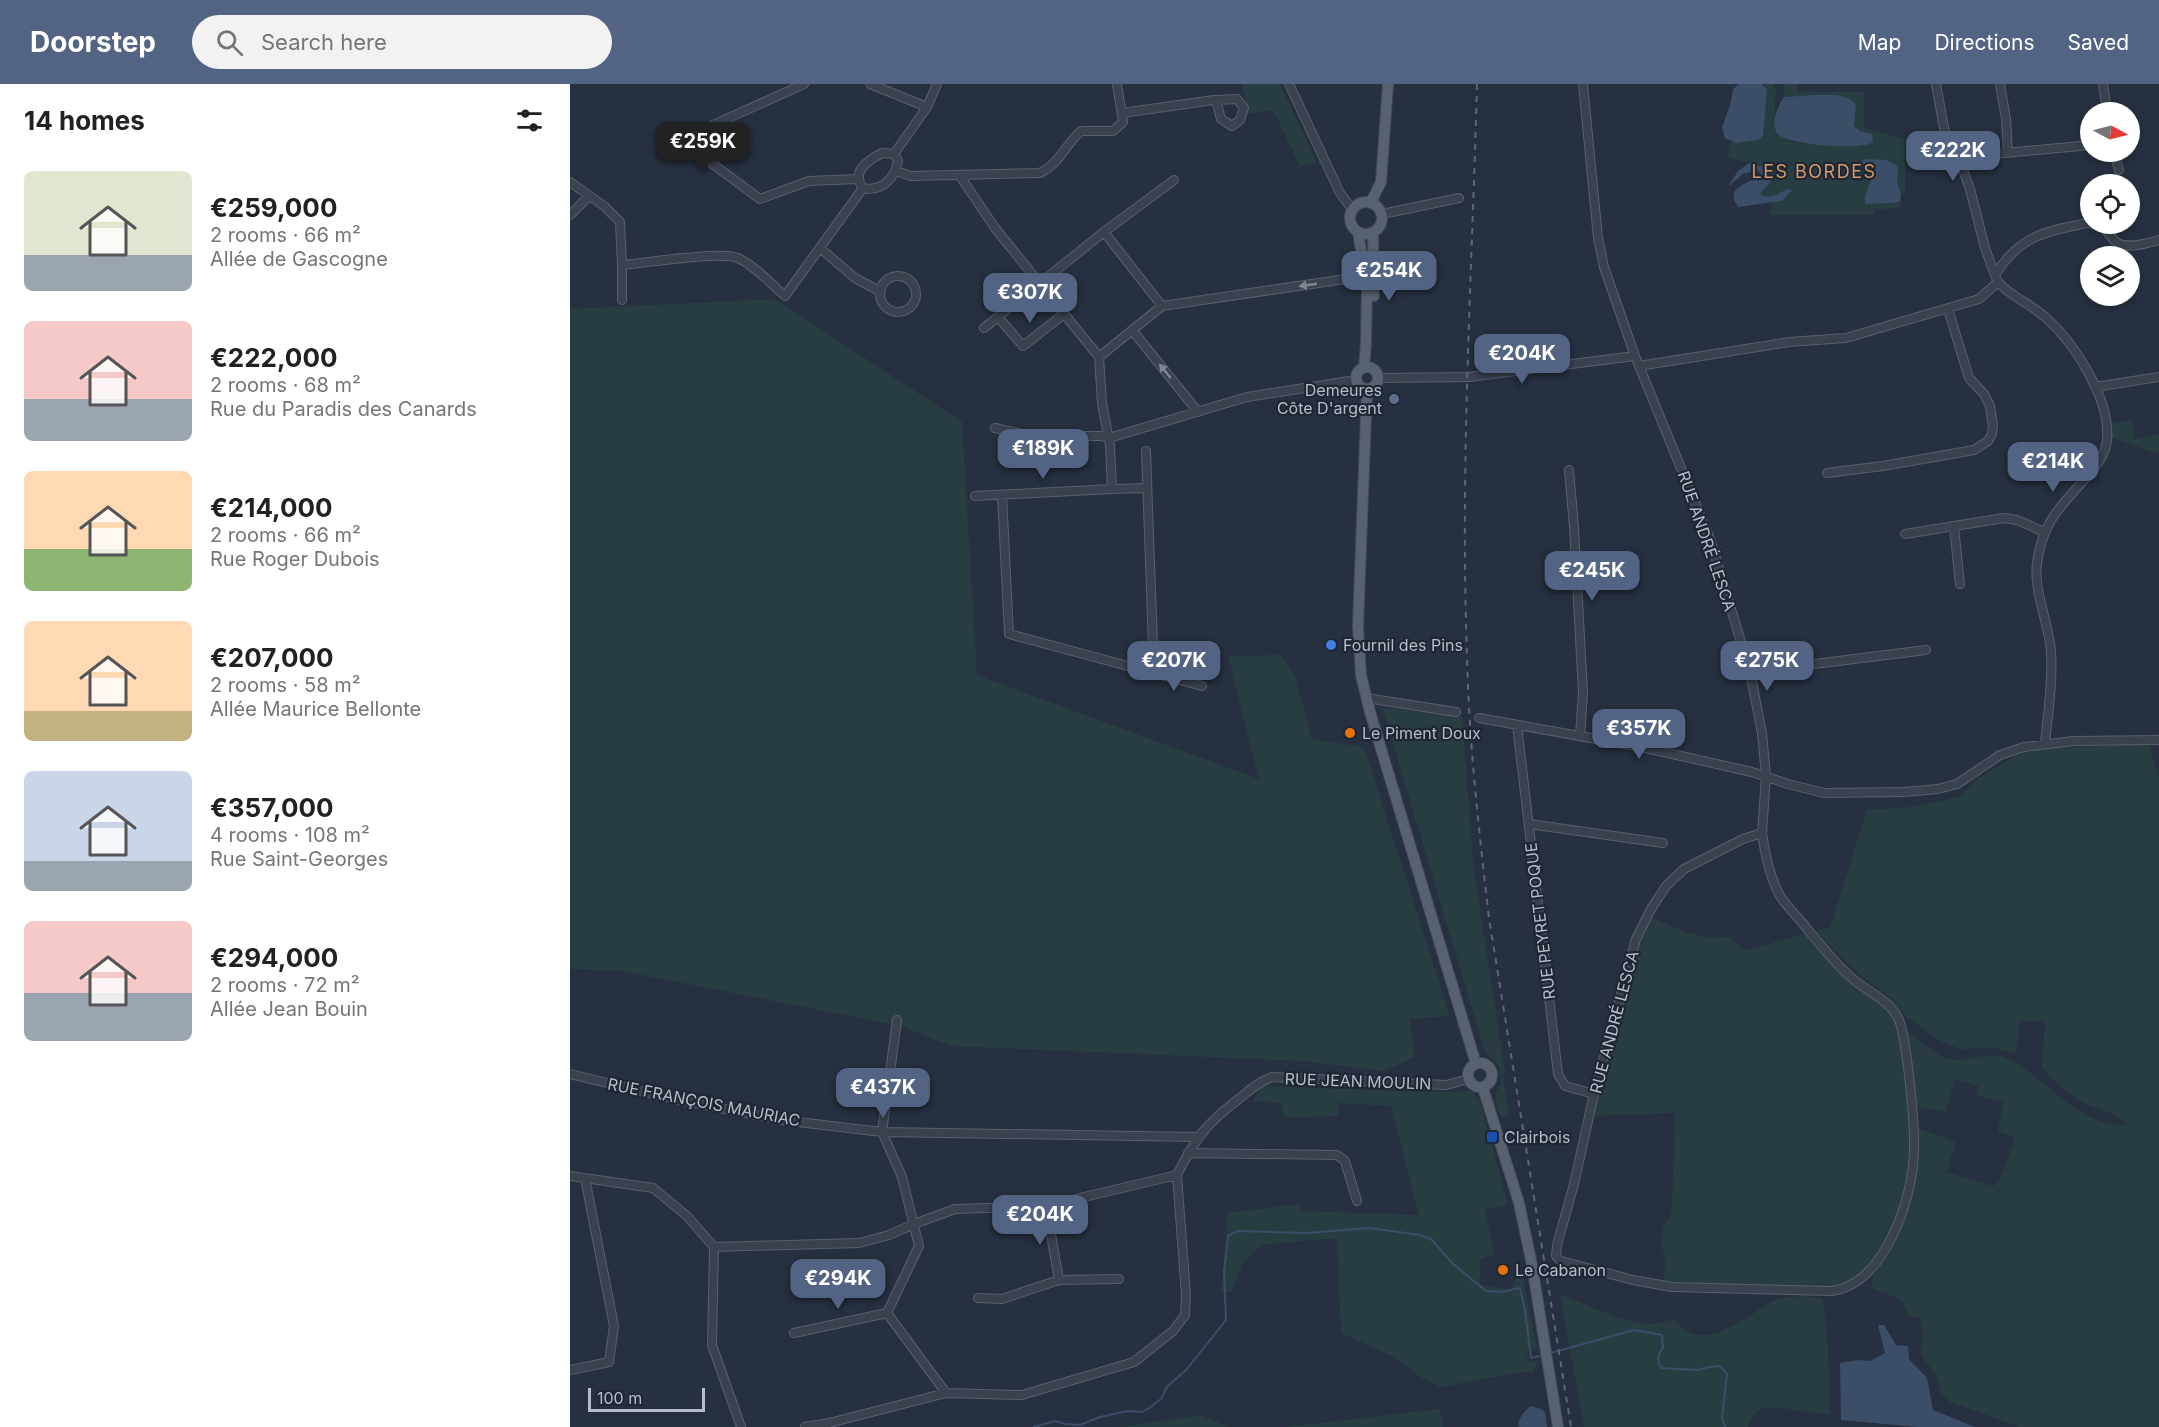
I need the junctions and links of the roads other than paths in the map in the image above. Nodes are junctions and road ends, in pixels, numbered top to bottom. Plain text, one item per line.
1 (804, 84) edge
2 (870, 84) edge
3 (937, 84) edge
4 (1117, 84) edge
5 (1289, 84) edge
6 (1388, 84) edge
7 (1583, 84) edge
8 (1936, 84) edge
9 (2000, 84) edge
10 (2103, 84) edge
11 (1216, 100) dead end
12 (2106, 102) edge
13 (927, 107) junction
14 (1122, 113) junction
15 (2080, 146) edge
16 (2008, 152) junction
17 (894, 154) junction
18 (2117, 162) edge
19 (1962, 167) junction
20 (2119, 170) dead end
21 (896, 171) junction
22 (960, 176) junction
23 (858, 179) junction
24 (1174, 180) dead end
25 (570, 182) edge
26 (863, 188) junction
27 (589, 196) junction
28 (1459, 198) dead end
29 (1371, 202) junction
30 (1352, 209) junction
31 (1382, 214) junction
32 (570, 215) edge
33 (2080, 225) edge
34 (1104, 232) junction
35 (1358, 232) junction
36 (1373, 233) junction
37 (2110, 234) edge
38 (2159, 240) edge
39 (820, 248) junction
40 (622, 265) junction
41 (1366, 276) junction
42 (1996, 279) junction
43 (1040, 284) junction
44 (881, 292) junction
45 (622, 300) dead end
46 (1162, 306) junction
47 (1948, 309) junction
48 (1064, 314) junction
49 (998, 317) junction
50 (984, 328) dead end
51 (1132, 330) junction
52 (1635, 356) junction
53 (1099, 357) junction
54 (1640, 366) junction
55 (1370, 371) junction
56 (2159, 377) edge
57 (1356, 380) junction
58 (2095, 387) junction
59 (1367, 389) junction
60 (1198, 412) junction
61 (994, 428) dead end
62 (1108, 438) junction
63 (1146, 451) dead end
64 (1569, 470) dead end
65 (1827, 473) dead end
66 (1147, 488) junction
67 (1112, 489) junction
68 (1002, 495) junction
69 (975, 496) dead end
70 (1954, 527) junction
71 (2044, 532) junction
72 (1905, 534) dead end
73 (1960, 584) dead end
74 (1926, 650) dead end
75 (1750, 672) junction
76 (1154, 673) junction
77 (1202, 686) dead end
78 (1366, 698) junction
79 (1456, 712) dead end
80 (1479, 718) dead end
81 (1517, 724) junction
82 (1580, 735) junction
83 (2159, 740) edge
84 (2045, 743) junction
85 (1766, 777) junction
86 (1528, 824) junction
87 (1762, 833) junction
88 (1663, 843) dead end
89 (897, 1020) dead end
90 (1476, 1064) junction
91 (570, 1074) edge
92 (1468, 1079) junction
93 (1483, 1088) junction
94 (1594, 1095) junction
95 (882, 1132) junction
96 (1198, 1137) junction
97 (1188, 1153) junction
98 (1177, 1175) junction
99 (570, 1176) edge
100 (585, 1178) junction
101 (1357, 1201) dead end
102 (1046, 1206) junction
103 (914, 1224) junction
104 (714, 1247) junction
105 (1119, 1279) dead end
106 (1059, 1280) junction
107 (978, 1298) dead end
108 (887, 1313) junction
109 (794, 1333) dead end
110 (570, 1370) edge
111 (946, 1393) junction
112 (741, 1427) edge
113 (805, 1427) edge
114 (1558, 1427) edge

1 - 23 street
2 - 13 street
3 - 13 street
4 - 14 street
5 - 30 street
6 - 29 main road
7 - 52 street, RUE ANDRÉ LESCA
8 - 19 street
9 - 16 street
10 - 12 street
11 - 14 street
13 - 17 street
14 - 22 street
15 - 16 street
16 - 19 street
17 - 21 street
17 - 23 street
18 - 20 street
19 - 42 street
21 - 22 street
21 - 26 street
22 - 43 street
23 - 26 street
24 - 34 street
25 - 27 street
26 - 39 street
27 - 32 street
27 - 40 street
28 - 31 street
29 - 30 main road
29 - 31 main road
30 - 35 main road
31 - 36 main road
33 - 42 street
34 - 43 street
34 - 46 street
35 - 36 main road
35 - 41 main road
36 - 55 main road
37 - 38 street
39 - 40 street
39 - 44 street
40 - 45 street
41 -> 46 street
41 - 55 main road
42 - 47 street
42 - 58 street
43 - 48 street
43 - 49 street
44 - 44 street
46 - 51 street
47 - 54 street
47 - 65 street
48 - 49 street
48 - 53 street
49 - 50 street
51 - 53 street
60 -> 51 street
52 - 54 street, RUE ANDRÉ LESCA
52 - 55 street
53 - 62 street
54 - 75 street, RUE ANDRÉ LESCA
55 - 57 main road
55 - 59 main road
56 - 58 street
57 - 59 main road
57 - 60 street
58 - 71 street
59 - 78 main road
60 - 62 street
61 - 62 street
62 - 67 street
63 - 66 street
64 - 82 street
66 - 67 street
66 - 76 street
67 - 68 street
68 - 69 street
68 - 76 street
70 - 71 street
70 - 72 street
70 - 73 street
71 - 84 street
74 - 75 street
75 - 85 street, RUE ANDRÉ LESCA
76 - 77 street
78 - 79 street
78 - 90 main road
80 - 81 street
81 - 82 street
81 - 86 street, RUE PEYRET POQUE
82 - 85 street
83 - 84 street
84 - 85 street
85 - 87 street, RUE ANDRÉ LESCA
86 - 88 street
86 - 94 street, RUE PEYRET POQUE
87 - 94 street, RUE ANDRÉ LESCA
87 - 94 street, RUE ANDRÉ LESCA
89 - 95 street
90 - 92 main road
90 - 93 main road
91 - 95 street, RUE FRANÇOIS MAURIAC
92 - 93 main road
92 - 96 street, RUE JEAN MOULIN
93 - 114 main road
95 - 96 street, RUE FRANÇOIS MAURIAC
95 - 103 street
96 - 97 street, RUE JEAN MOULIN
97 - 98 street, RUE JEAN MOULIN
97 - 101 street
98 - 102 street
98 - 111 street
99 - 100 street
100 - 104 street
100 - 110 street
102 - 103 street
102 - 106 street
103 - 104 street
103 - 108 street
104 - 112 street
105 - 106 street
106 - 107 street
108 - 109 street
108 - 111 street
111 - 113 street

